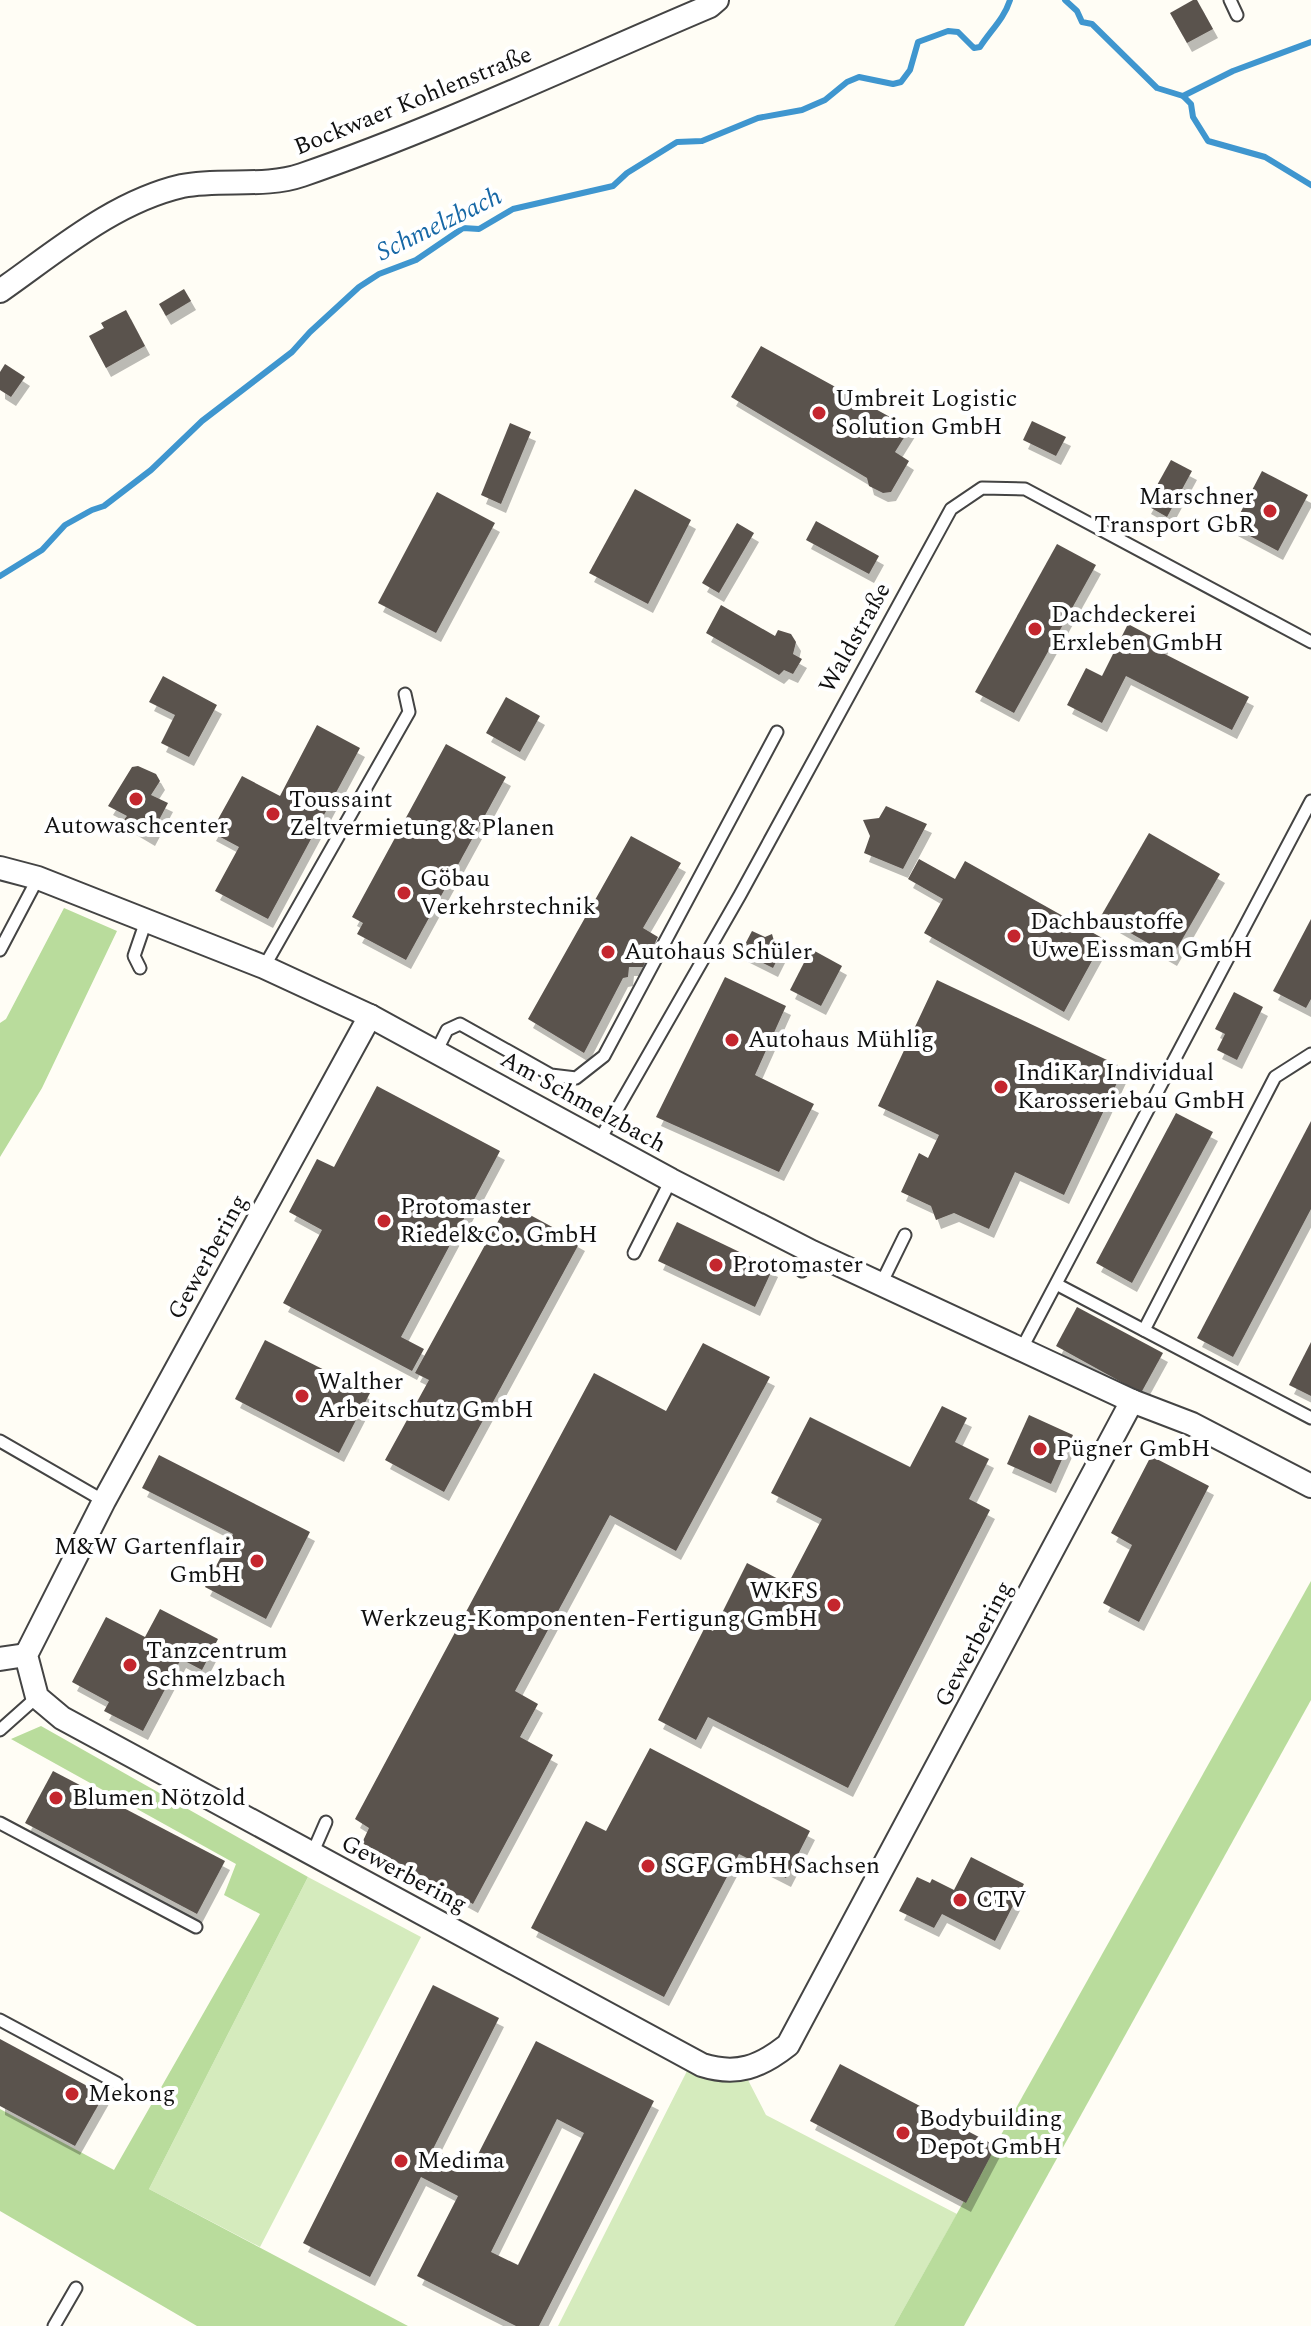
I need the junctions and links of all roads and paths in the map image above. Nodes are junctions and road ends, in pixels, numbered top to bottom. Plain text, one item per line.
1 (717, 0) edge
2 (1230, 0) edge
3 (1237, 15) dead end
4 (0, 291) edge
5 (1311, 642) edge
6 (405, 694) dead end
7 (777, 732) dead end
8 (1311, 801) edge
9 (0, 868) edge
10 (38, 878) junction
11 (146, 921) junction
12 (0, 950) edge
13 (264, 967) junction
14 (140, 968) dead end
15 (370, 1016) junction
16 (437, 1050) junction
17 (1311, 1054) edge
18 (1298, 1062) junction
19 (1311, 1069) edge
20 (599, 1141) junction
21 (671, 1180) junction
22 (905, 1235) dead end
23 (634, 1253) dead end
24 (881, 1284) junction
25 (1058, 1285) junction
26 (1144, 1330) junction
27 (1022, 1348) junction
28 (1132, 1401) junction
29 (1311, 1418) edge
30 (0, 1441) edge
31 (1311, 1486) edge
32 (104, 1501) junction
33 (26, 1655) junction
34 (0, 1659) edge
35 (37, 1697) junction
36 (0, 1730) edge
37 (326, 1822) dead end
38 (0, 1823) edge
39 (312, 1855) junction
40 (196, 1927) dead end
41 (0, 2020) edge
42 (117, 2083) dead end
43 (76, 2288) dead end
44 (54, 2326) edge

1 - 4 street, Bockwaer Kohlenstraße
2 - 3 lane
5 - 20 lane, Waldstraße
6 - 13 lane
7 - 16 lane
8 - 25 lane
9 - 10 street, Am Schmelzbach
10 - 11 street, Am Schmelzbach
10 - 12 lane
11 - 13 street, Am Schmelzbach
11 - 14 lane
13 - 15 street, Am Schmelzbach
15 - 16 street, Am Schmelzbach
15 - 32 street, Gewerbering
16 - 20 street, Am Schmelzbach
17 - 18 lane
18 - 19 lane
18 - 26 lane
20 - 21 street, Am Schmelzbach
21 - 23 lane
21 - 24 street, Am Schmelzbach
22 - 24 lane
24 - 27 street, Am Schmelzbach
25 - 26 lane
25 - 27 lane
26 - 29 lane
27 - 28 street, Am Schmelzbach
28 - 31 street, Am Schmelzbach
28 - 39 street, Gewerbering
30 - 32 lane
32 - 33 street, Gewerbering
33 - 34 street
33 - 35 street
35 - 36 lane
35 - 39 street, Gewerbering
37 - 39 lane
38 - 40 lane
41 - 42 lane
43 - 44 lane

